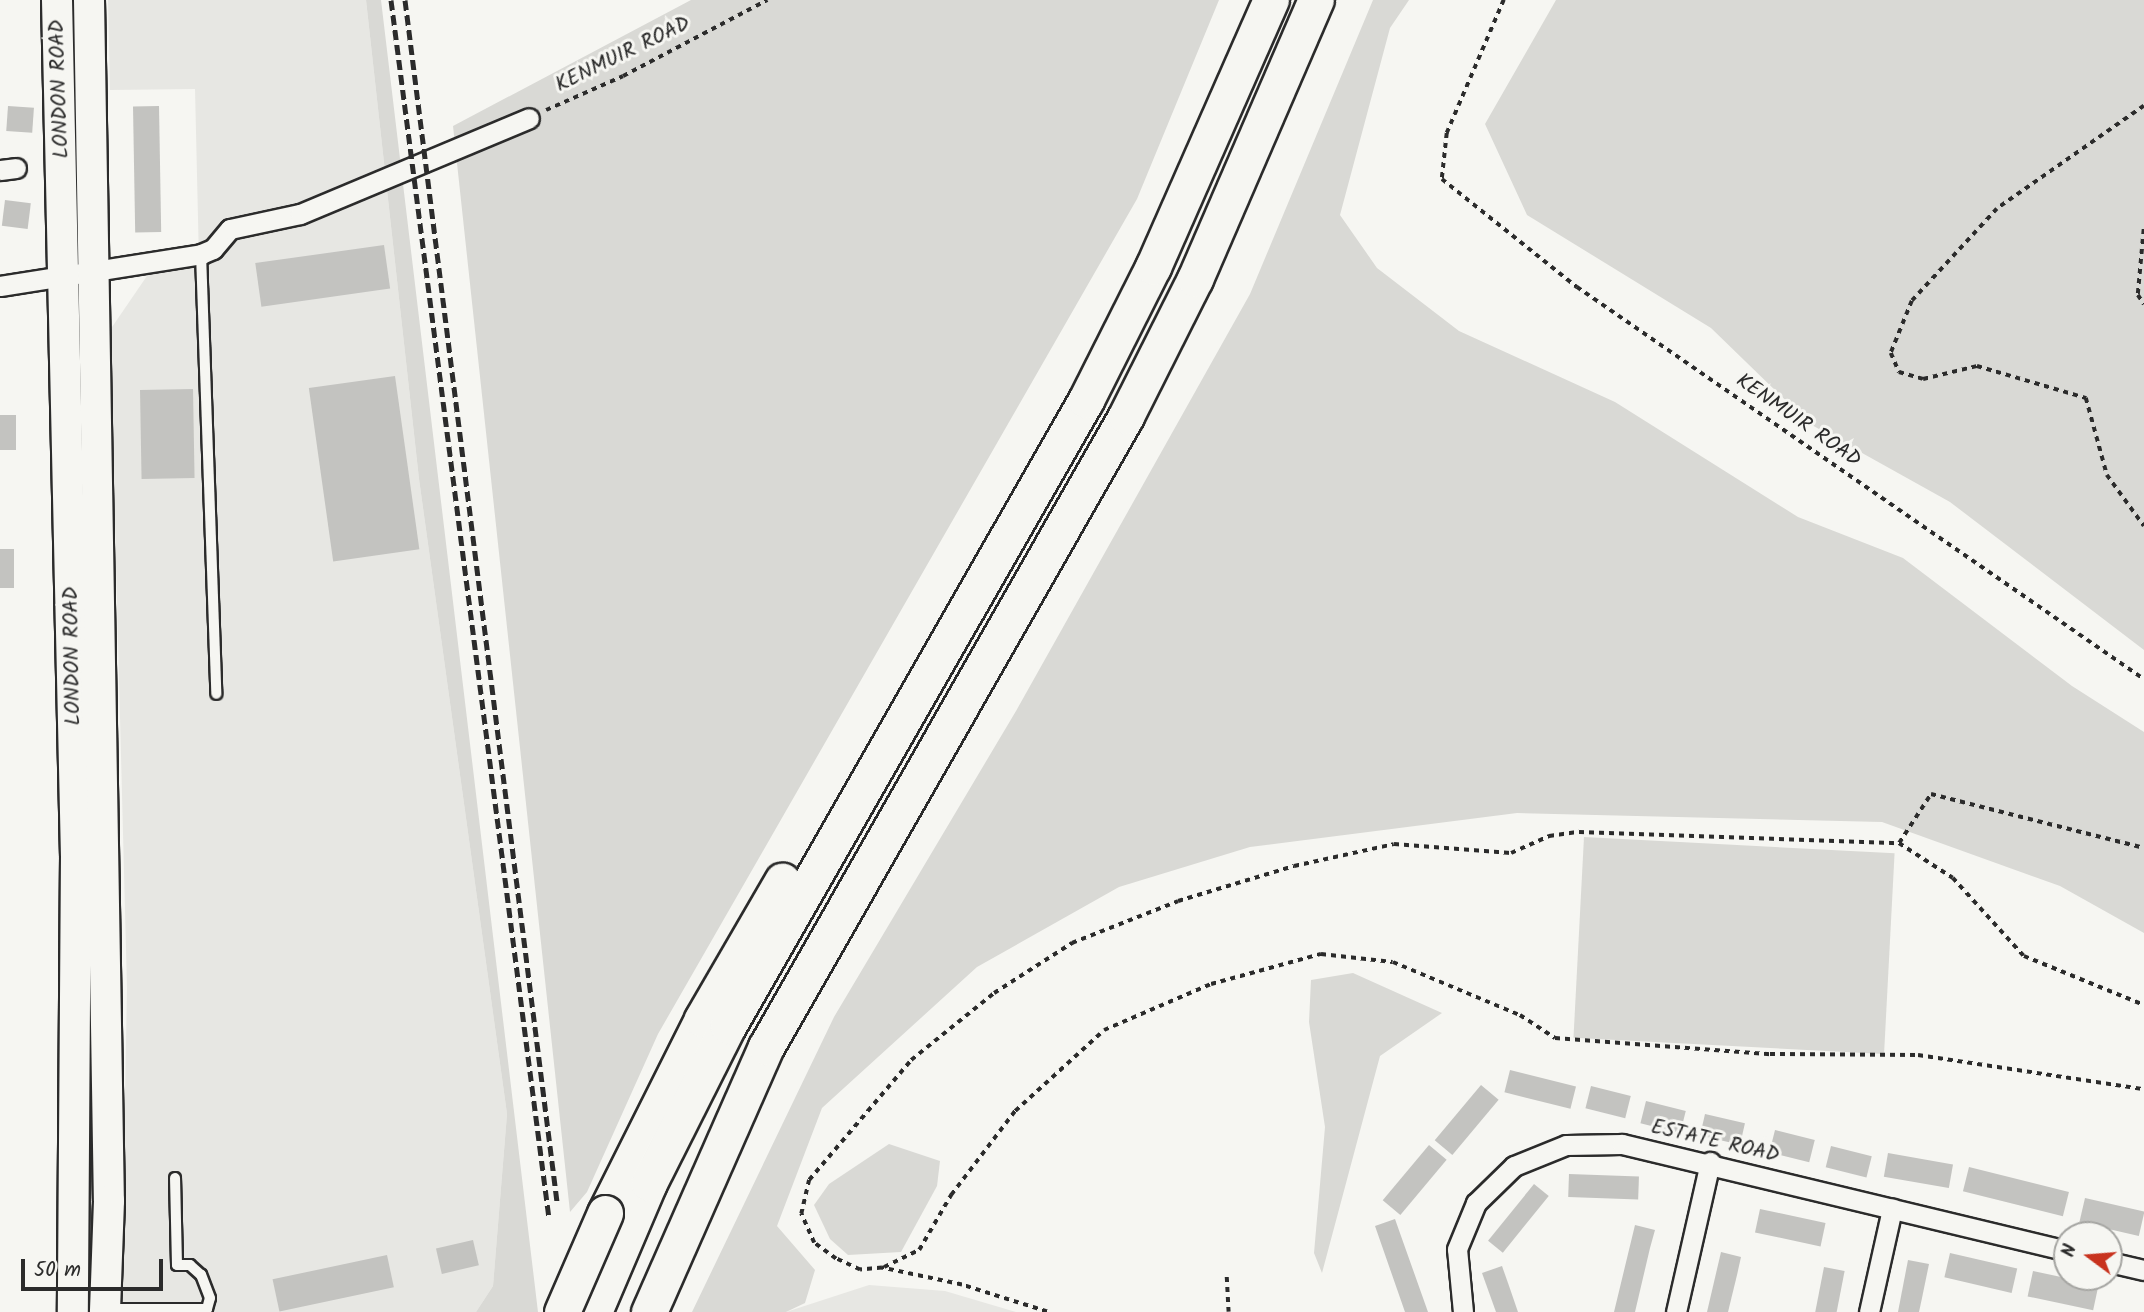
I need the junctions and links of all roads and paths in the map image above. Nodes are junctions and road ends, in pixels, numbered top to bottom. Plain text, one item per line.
1 (57, 0) edge
2 (89, 0) edge
3 (766, 0) edge
4 (1271, 0) edge
5 (1316, 0) edge
6 (1504, 0) edge
7 (2144, 106) edge
8 (529, 118) joint
9 (2144, 229) edge
10 (201, 254) junction
11 (1153, 267) junction
12 (78, 270) junction
13 (0, 286) edge
14 (2144, 304) edge
15 (2144, 526) edge
16 (2144, 679) edge
17 (216, 694) dead end
18 (1899, 843) junction
19 (2144, 848) edge
20 (2144, 1005) edge
21 (75, 1014) junction
22 (105, 1014) junction
23 (2144, 1089) edge
24 (1710, 1163) junction
25 (175, 1178) dead end
26 (1892, 1209) junction
27 (2053, 1248) edge
28 (609, 1265) junction
29 (2123, 1265) edge
30 (882, 1268) junction
31 (2144, 1270) edge
32 (1227, 1277) dead end
33 (73, 1311) edge
34 (105, 1311) edge
35 (562, 1312) edge
36 (583, 1312) edge
37 (594, 1312) edge
38 (649, 1312) edge
39 (1046, 1312) edge
40 (1229, 1312) edge
41 (1463, 1312) edge
42 (1676, 1312) edge
43 (1869, 1312) edge

1 - 12 main road, LONDON ROAD
2 - 12 main road, LONDON ROAD
3 - 8 path, KENMUIR ROAD
4 - 11 highway
5 - 38 highway
6 - 16 path, KENMUIR ROAD
7 - 15 path
8 - 10 street
9 - 14 path
10 - 12 street
10 - 17 lane
11 - 28 highway
11 - 35 highway, bridge
12 - 13 street
12 - 21 main road, LONDON ROAD
12 - 22 main road, LONDON ROAD
18 - 19 path
18 - 20 path
18 - 30 path
21 - 22 main road
21 - 33 main road, LONDON ROAD
22 - 34 main road, LONDON ROAD
23 - 30 path
24 - 26 street, ESTATE ROAD
24 - 41 street, ESTATE ROAD
24 - 42 street
25 - 34 lane
26 - 27 street, ESTATE ROAD
26 - 43 street
28 - 36 highway
28 - 37 highway
29 - 31 street
30 - 39 path
32 - 40 path
33 - 34 main road

